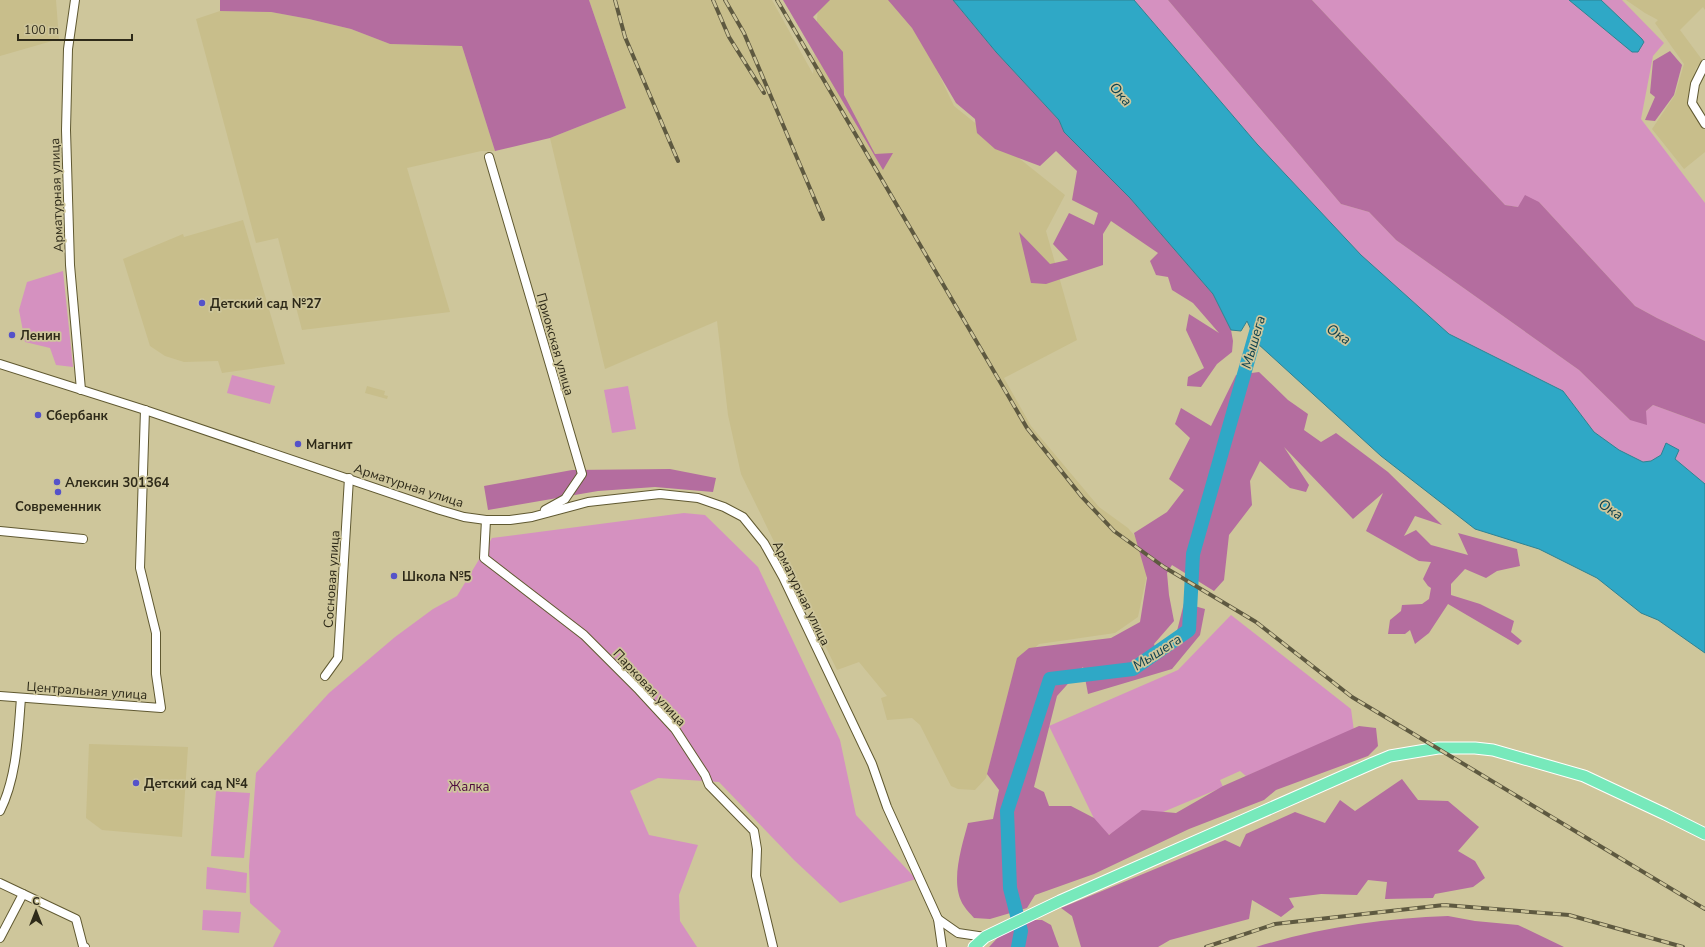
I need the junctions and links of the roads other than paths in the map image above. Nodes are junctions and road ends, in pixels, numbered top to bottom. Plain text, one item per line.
1 (75, 0) edge
2 (1705, 64) edge
3 (1705, 124) edge
4 (489, 156) dead end
5 (0, 364) edge
6 (81, 390) junction
7 (145, 410) junction
8 (349, 478) junction
9 (532, 517) junction
10 (486, 520) junction
11 (0, 531) edge
12 (83, 540) dead end
13 (325, 676) dead end
14 (0, 696) edge
15 (21, 698) junction
16 (0, 811) edge
17 (1705, 834) edge
18 (0, 883) edge
19 (23, 894) junction
20 (938, 919) junction
21 (985, 937) junction
22 (0, 938) edge
23 (85, 947) edge
24 (773, 947) edge
25 (942, 947) edge
26 (974, 947) edge

1 - 6 street, Арматурная улица
2 - 3 street
4 - 9 street, Приокская улица
5 - 6 street, Арматурная улица
6 - 7 street, Арматурная улица
7 - 8 street, Арматурная улица
7 - 15 street, Центральная улица
8 - 10 street, Арматурная улица
8 - 13 street, Сосновая улица
9 - 10 street, Арматурная улица
9 - 20 street, Арматурная улица
10 - 24 street, Парковая улица
11 - 12 street
14 - 15 street, Центральная улица
15 - 16 street
17 - 21 main road
18 - 19 street
19 - 22 street
19 - 23 street
20 - 21 street
20 - 25 street, Арматурная улица
21 - 26 main road

